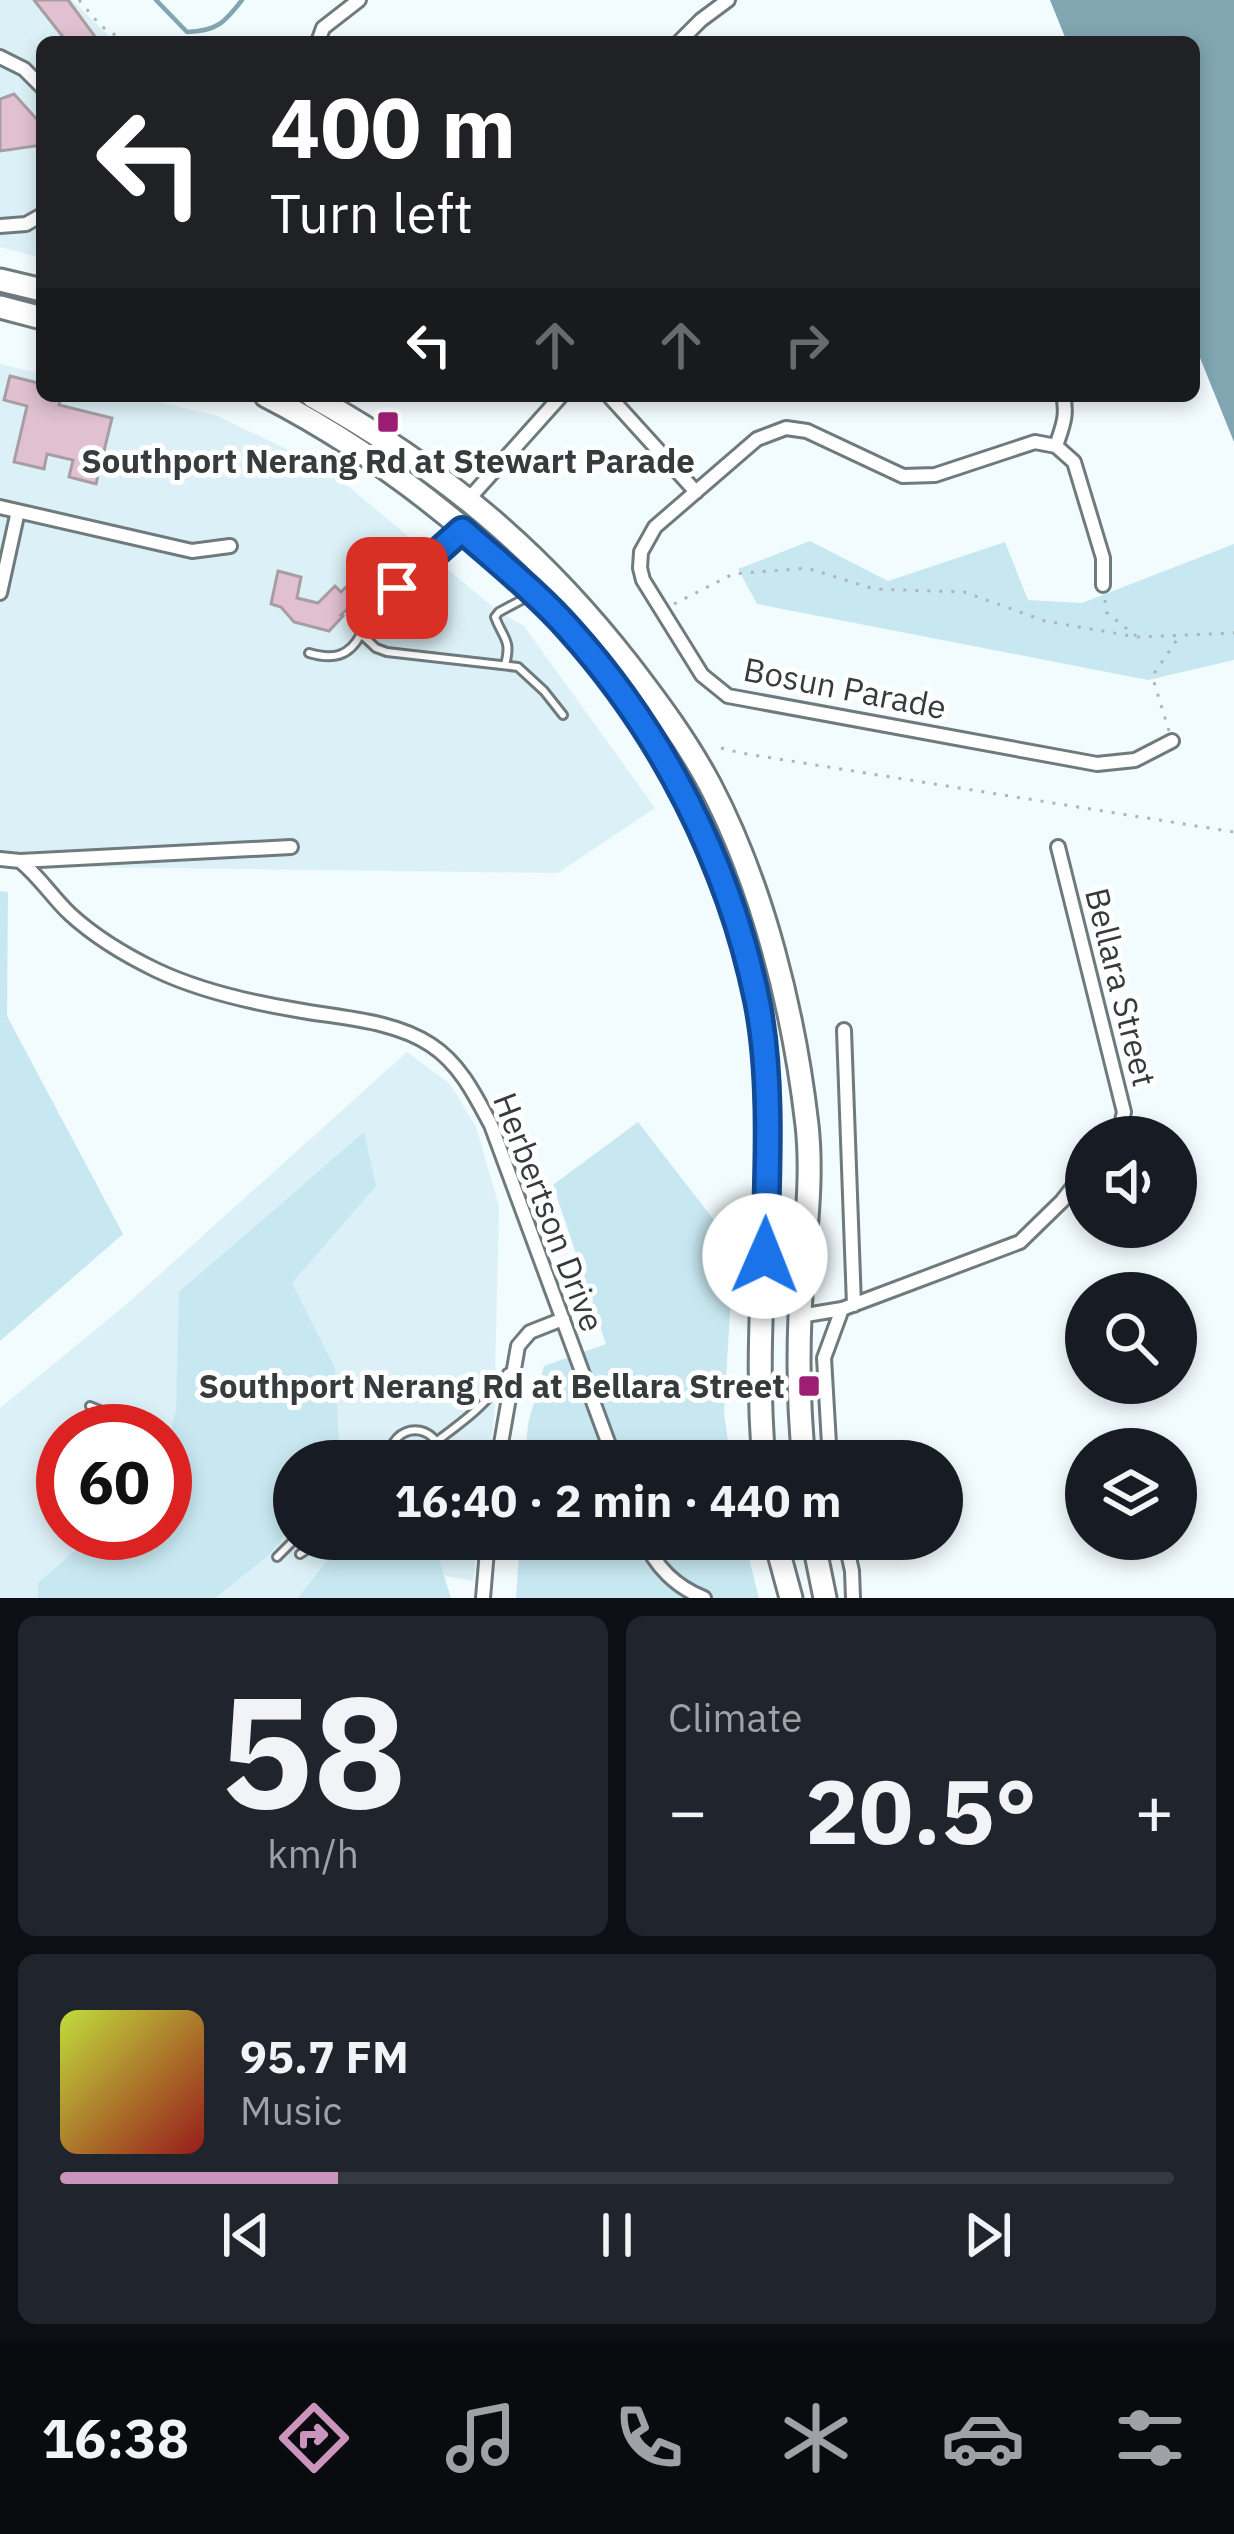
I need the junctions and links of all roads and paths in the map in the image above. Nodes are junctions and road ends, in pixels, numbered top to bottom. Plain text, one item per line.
1 (80, 0) edge
2 (359, 0) edge
3 (728, 0) edge
4 (116, 36) edge
5 (320, 36) edge
6 (685, 36) edge
7 (0, 57) edge
8 (36, 81) edge
9 (36, 218) edge
10 (0, 226) edge
11 (0, 280) edge
12 (36, 289) edge
13 (0, 308) edge
14 (36, 317) edge
15 (277, 402) edge
16 (323, 402) edge
17 (556, 402) edge
18 (614, 402) edge
19 (1064, 402) edge
20 (1056, 446) junction
21 (696, 492) junction
22 (468, 500) junction
23 (0, 507) edge
24 (18, 512) junction
25 (457, 526) junction
26 (230, 546) dead end
27 (1103, 585) joint
28 (0, 592) edge
29 (534, 594) junction
30 (662, 611) junction
31 (1234, 633) edge
32 (361, 634) junction
33 (1180, 635) junction
34 (1137, 637) junction
35 (309, 653) dead end
36 (505, 666) junction
37 (563, 715) dead end
38 (1172, 740) joint
39 (721, 748) dead end
40 (1234, 832) edge
41 (1058, 847) dead end
42 (291, 848) dead end
43 (0, 859) edge
44 (20, 861) junction
45 (844, 1030) dead end
46 (1123, 1116) edge
47 (1065, 1197) edge
48 (848, 1307) junction
49 (800, 1316) junction
50 (562, 1319) junction
51 (512, 1370) junction
52 (395, 1440) edge
53 (435, 1440) edge
54 (439, 1440) edge
55 (501, 1440) edge
56 (607, 1440) edge
57 (762, 1440) edge
58 (802, 1440) edge
59 (829, 1440) edge
60 (487, 1560) edge
61 (654, 1560) edge
62 (781, 1560) edge
63 (817, 1560) edge
64 (850, 1560) edge
65 (485, 1596) edge
66 (704, 1598) edge
67 (791, 1598) edge
68 (825, 1598) edge
69 (853, 1598) edge

1 - 4 path
2 - 5 street
3 - 6 street
7 - 8 street
9 - 10 street
11 - 12 main road
13 - 14 main road
15 - 25 main road
16 - 22 main road
17 - 22 street
18 - 21 street
19 - 20 street
20 - 21 street, Bosun Parade
20 - 27 street
21 - 30 street, Bosun Parade
22 - 25 street
22 - 49 main road
23 - 24 street
24 - 26 street
24 - 28 street
25 - 29 main road
25 - 32 lane
27 - 34 path
29 - 36 lane
29 - 57 main road
30 - 34 path
30 - 38 street, Bosun Parade
31 - 33 path
32 - 35 lane
32 - 36 lane
33 - 34 path
33 - 38 path
36 - 37 lane
39 - 40 path
41 - 46 street, Bellara Street
42 - 44 street
43 - 44 street
44 - 50 street, Herbertson Drive
45 - 48 street
47 - 48 street
48 - 49 street
48 - 59 street
49 - 58 main road
50 - 51 street
50 - 56 street, Herbertson Drive
51 - 54 lane
51 - 55 street
52 - 53 lane
60 - 65 street
61 - 66 street
62 - 67 main road
63 - 68 main road
64 - 69 street

